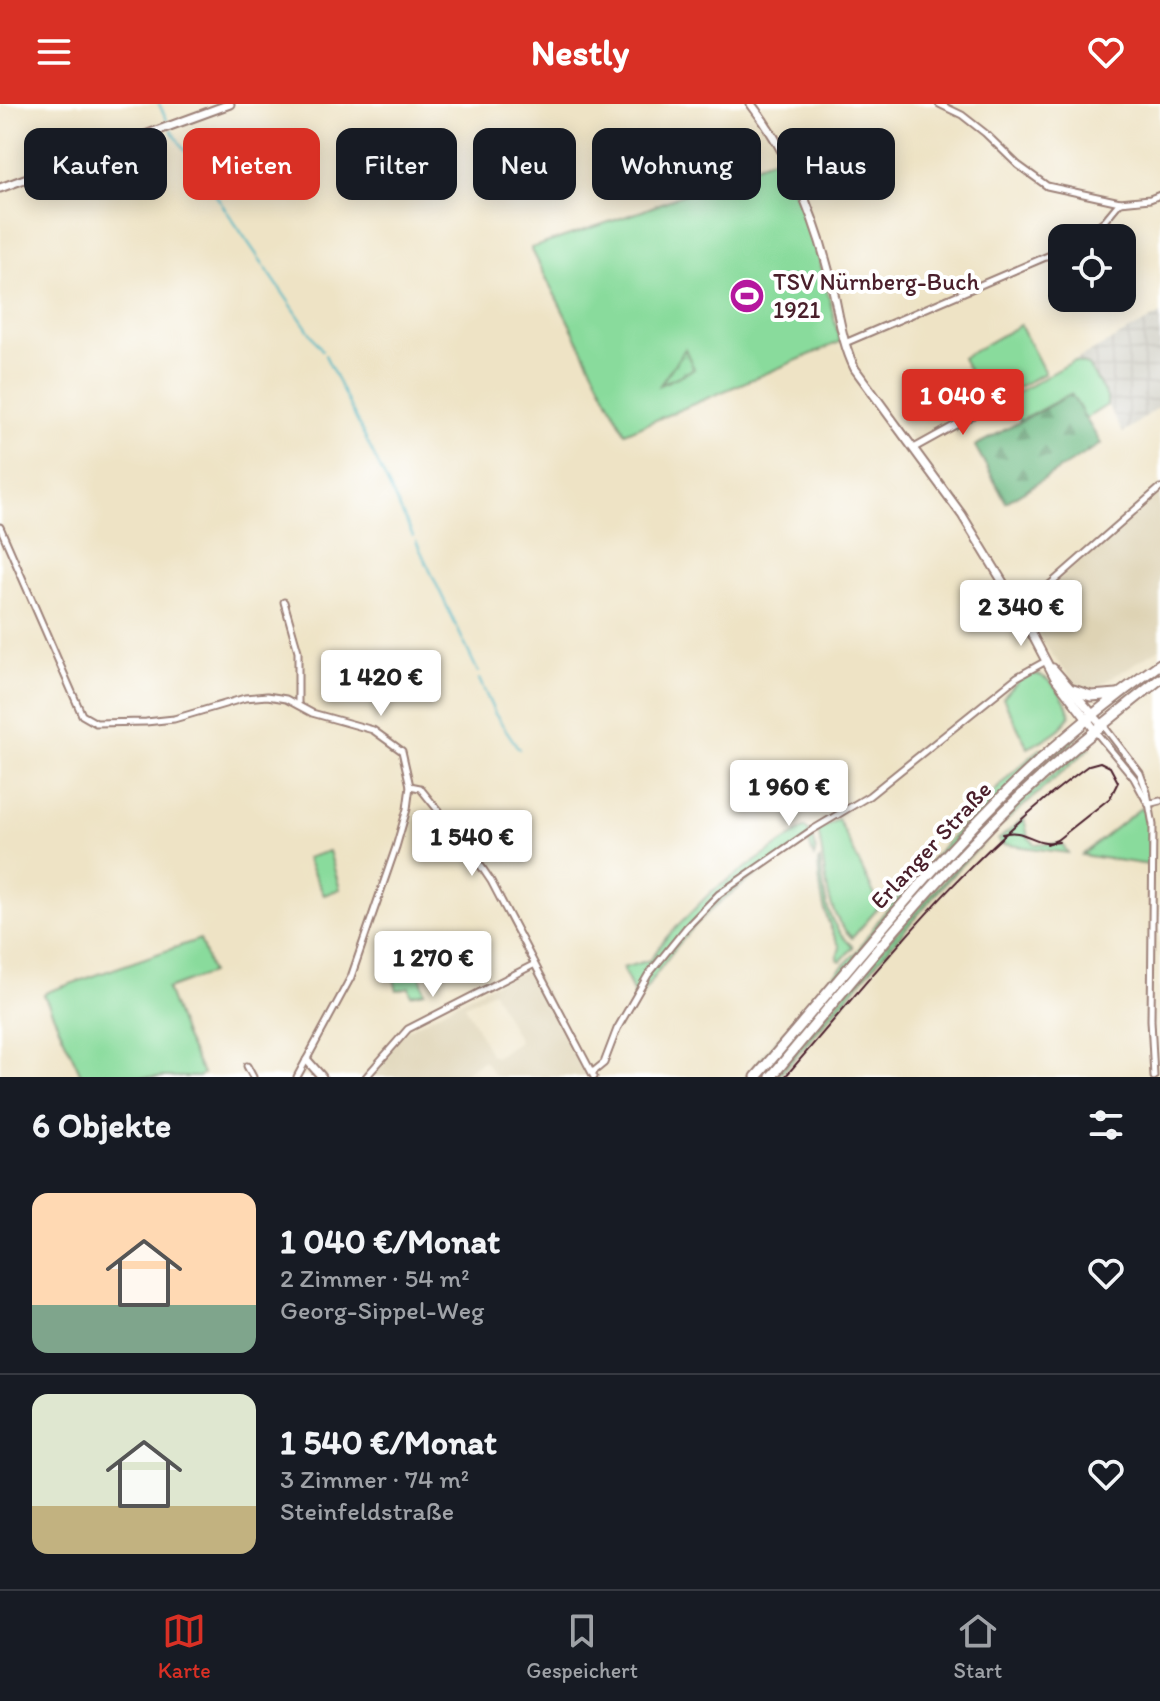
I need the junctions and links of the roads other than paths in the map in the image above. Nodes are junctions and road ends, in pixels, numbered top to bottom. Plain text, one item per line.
1 (230, 104) edge
2 (751, 104) edge
3 (939, 104) edge
4 (0, 188) edge
5 (1160, 195) edge
6 (1120, 202) junction
7 (1100, 224) edge
8 (1048, 256) edge
9 (845, 343) junction
10 (997, 402) dead end
11 (914, 448) junction
12 (1160, 488) edge
13 (0, 527) edge
14 (284, 602) dead end
15 (1024, 620) junction
16 (1047, 661) junction
17 (1160, 664) edge
18 (1160, 679) edge
19 (1073, 690) junction
20 (1120, 693) junction
21 (298, 704) junction
22 (1090, 717) junction
23 (1098, 728) junction
24 (410, 786) junction
25 (1160, 801) edge
26 (1148, 804) junction
27 (478, 822) dead end
28 (490, 844) junction
29 (496, 854) dead end
30 (474, 855) junction
31 (533, 965) junction
32 (307, 1060) junction
33 (247, 1066) dead end
34 (594, 1074) edge
35 (253, 1077) edge
36 (297, 1077) edge
37 (322, 1077) edge
38 (366, 1077) edge
39 (756, 1077) edge
40 (771, 1077) edge
41 (1154, 1077) edge

1 - 4 street
2 - 9 street
3 - 6 street
5 - 6 street
6 - 7 street
8 - 9 street
9 - 11 street
10 - 11 street
11 - 15 street
12 - 15 street
13 - 21 street
14 - 21 street
15 - 16 street
16 - 19 street
16 - 22 street
16 - 34 street
17 - 20 main road, Erlanger Straße
18 - 23 main road, Erlanger Straße
19 - 20 main road
19 - 22 street
20 - 22 main road, Erlanger Straße
21 - 24 street
22 - 23 street
22 - 39 main road, Erlanger Straße
23 - 26 street
23 - 40 main road, Erlanger Straße
24 - 30 street
24 - 32 street
25 - 26 street
26 - 41 street
27 - 28 street
28 - 29 street
28 - 30 street
30 - 31 street
31 - 34 street
31 - 38 street
32 - 36 street
32 - 37 street
33 - 35 street

